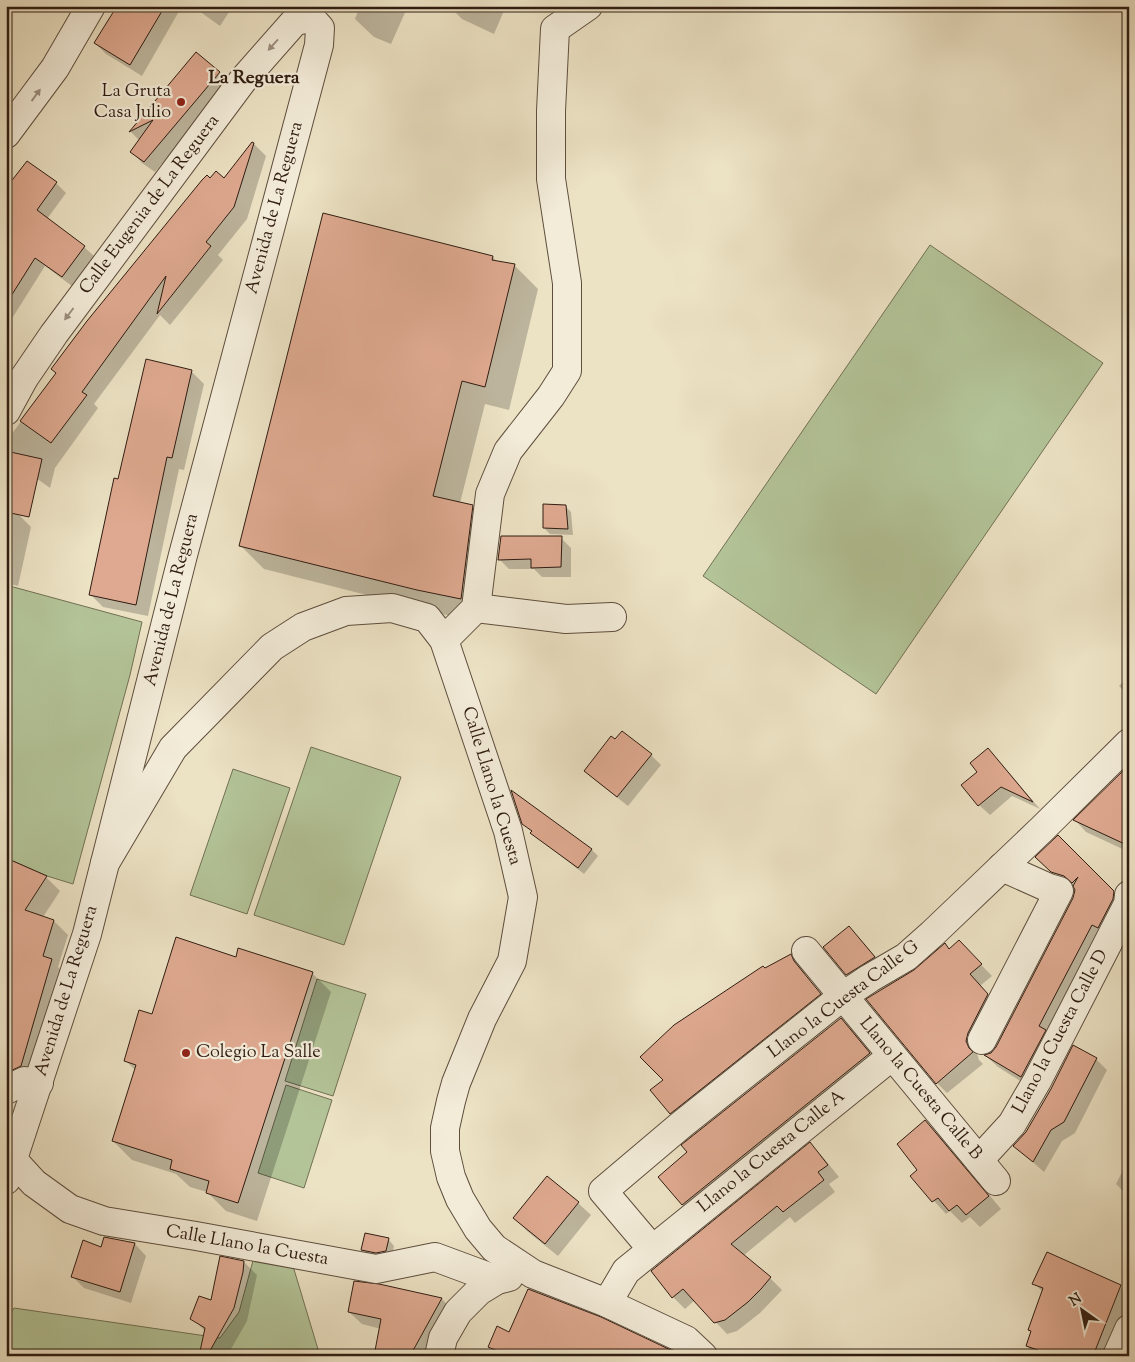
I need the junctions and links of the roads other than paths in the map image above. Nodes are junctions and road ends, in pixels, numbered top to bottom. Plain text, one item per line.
1 (92, 6) edge
2 (588, 6) edge
3 (313, 12) edge
4 (6, 134) edge
5 (6, 411) edge
6 (476, 608) junction
7 (612, 617) dead end
8 (444, 640) junction
9 (1129, 743) edge
10 (105, 863) junction
11 (1002, 867) junction
12 (1129, 895) edge
13 (806, 951) dead end
14 (843, 996) junction
15 (982, 1040) dead end
16 (892, 1056) junction
17 (39, 1083) junction
18 (6, 1090) edge
19 (979, 1160) junction
20 (9, 1170) edge
21 (996, 1181) dead end
22 (652, 1249) junction
23 (533, 1274) junction
24 (497, 1280) junction
25 (607, 1303) junction
26 (1129, 1330) edge
27 (438, 1356) edge
28 (703, 1356) edge
29 (1117, 1356) edge

4 -> 1 street
2 - 6 street
3 -> 5 street, Calle Eugenia de La Reguera
3 - 10 street, Avenida de La Reguera
6 - 7 street
6 - 8 street
8 - 10 street, Calle Llano la Cuesta
8 - 23 street, Calle Llano la Cuesta
9 - 11 street, Llano la Cuesta Calle G
10 - 17 street, Avenida de La Reguera
11 - 14 street, Llano la Cuesta Calle G
11 - 15 street
12 - 19 street, Llano la Cuesta Calle D
13 - 14 street, Llano la Cuesta Calle B
14 - 16 street, Llano la Cuesta Calle B
14 - 22 street, Llano la Cuesta Calle G
16 - 19 street, Llano la Cuesta Calle B
16 - 22 street, Llano la Cuesta Calle A
17 - 18 street
17 - 20 street, Avenida de La Reguera
19 - 21 street, Llano la Cuesta Calle B
20 - 24 street, Calle Llano la Cuesta
22 - 25 street
23 - 24 street
23 - 25 street, Calle Llano la Cuesta
24 - 27 street
25 - 28 street, Calle Llano la Cuesta
26 - 29 street

